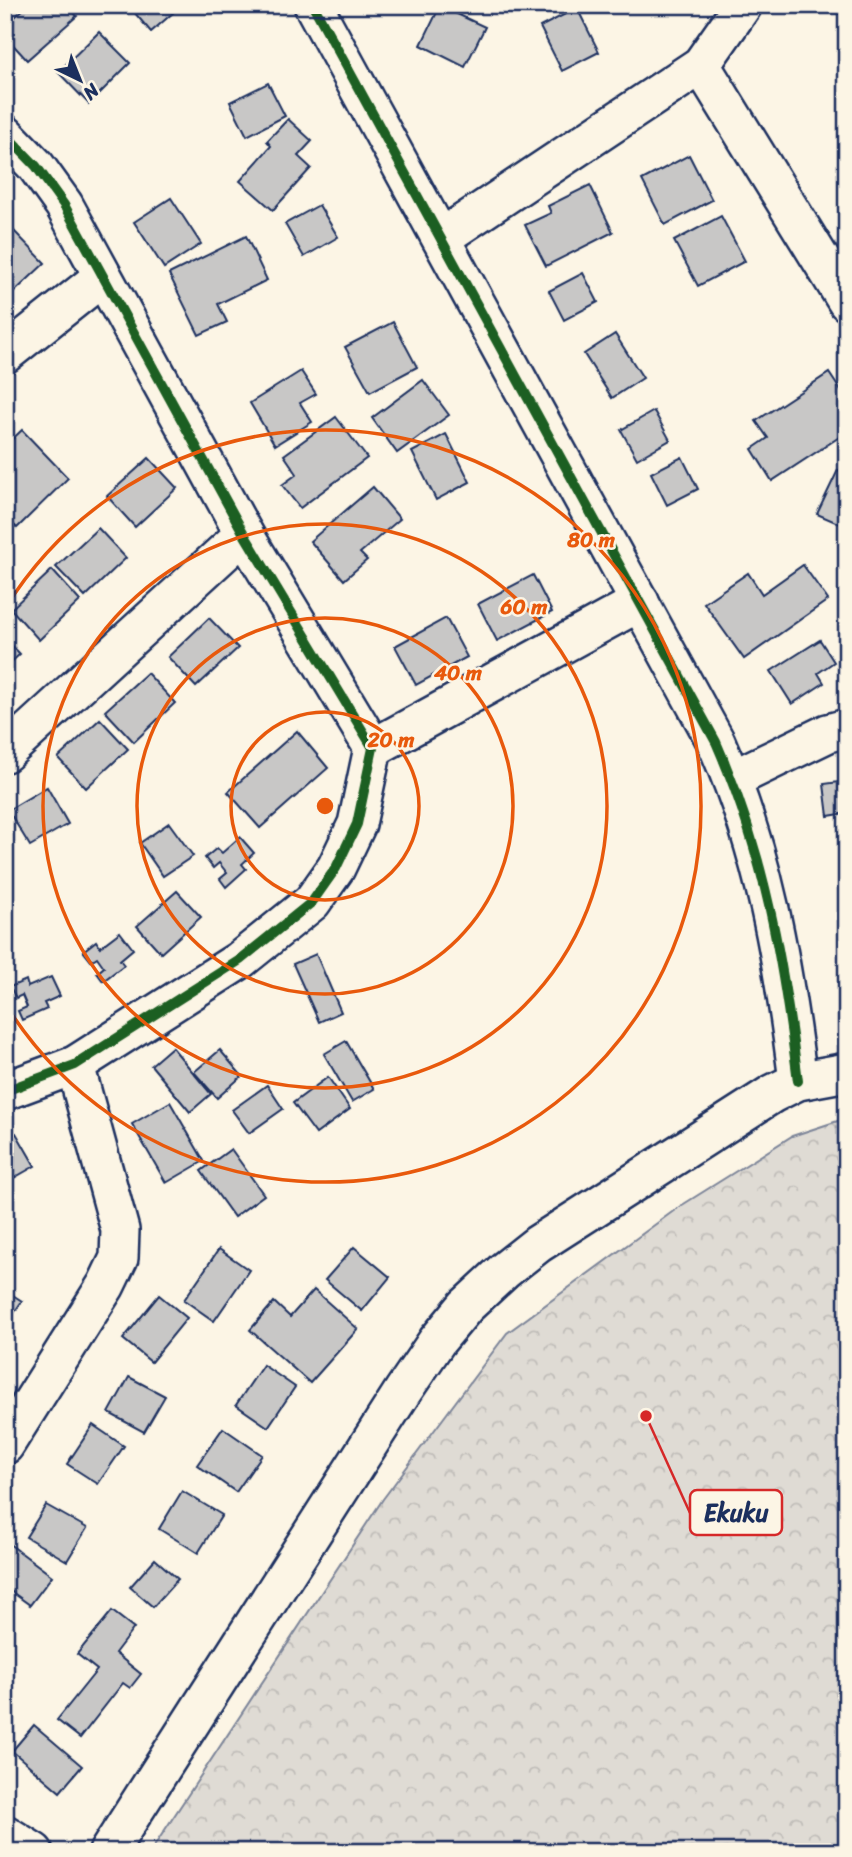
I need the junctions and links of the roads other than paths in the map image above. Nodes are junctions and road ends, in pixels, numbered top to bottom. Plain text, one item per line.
1 (313, 5) edge
2 (743, 5) edge
3 (701, 65) junction
4 (5, 134) edge
5 (441, 238) junction
6 (102, 277) junction
7 (847, 302) edge
8 (5, 354) edge
9 (244, 534) junction
10 (640, 602) junction
11 (847, 727) edge
12 (373, 748) junction
13 (5, 752) edge
14 (733, 779) junction
15 (75, 1065) junction
16 (847, 1072) edge
17 (798, 1081) junction
18 (5, 1091) edge
19 (5, 1445) edge
20 (5, 1834) edge
21 (34, 1852) edge
22 (108, 1852) edge

1 - 5 street
2 - 3 street
3 - 5 street
3 - 7 street
4 - 6 street
5 - 10 street
6 - 8 street
6 - 9 street
9 - 12 street
9 - 13 street
10 - 12 street
10 - 14 street
11 - 14 street
12 - 15 street
14 - 17 street
15 - 18 street
15 - 19 street
16 - 17 street
17 - 22 street
20 - 21 street

